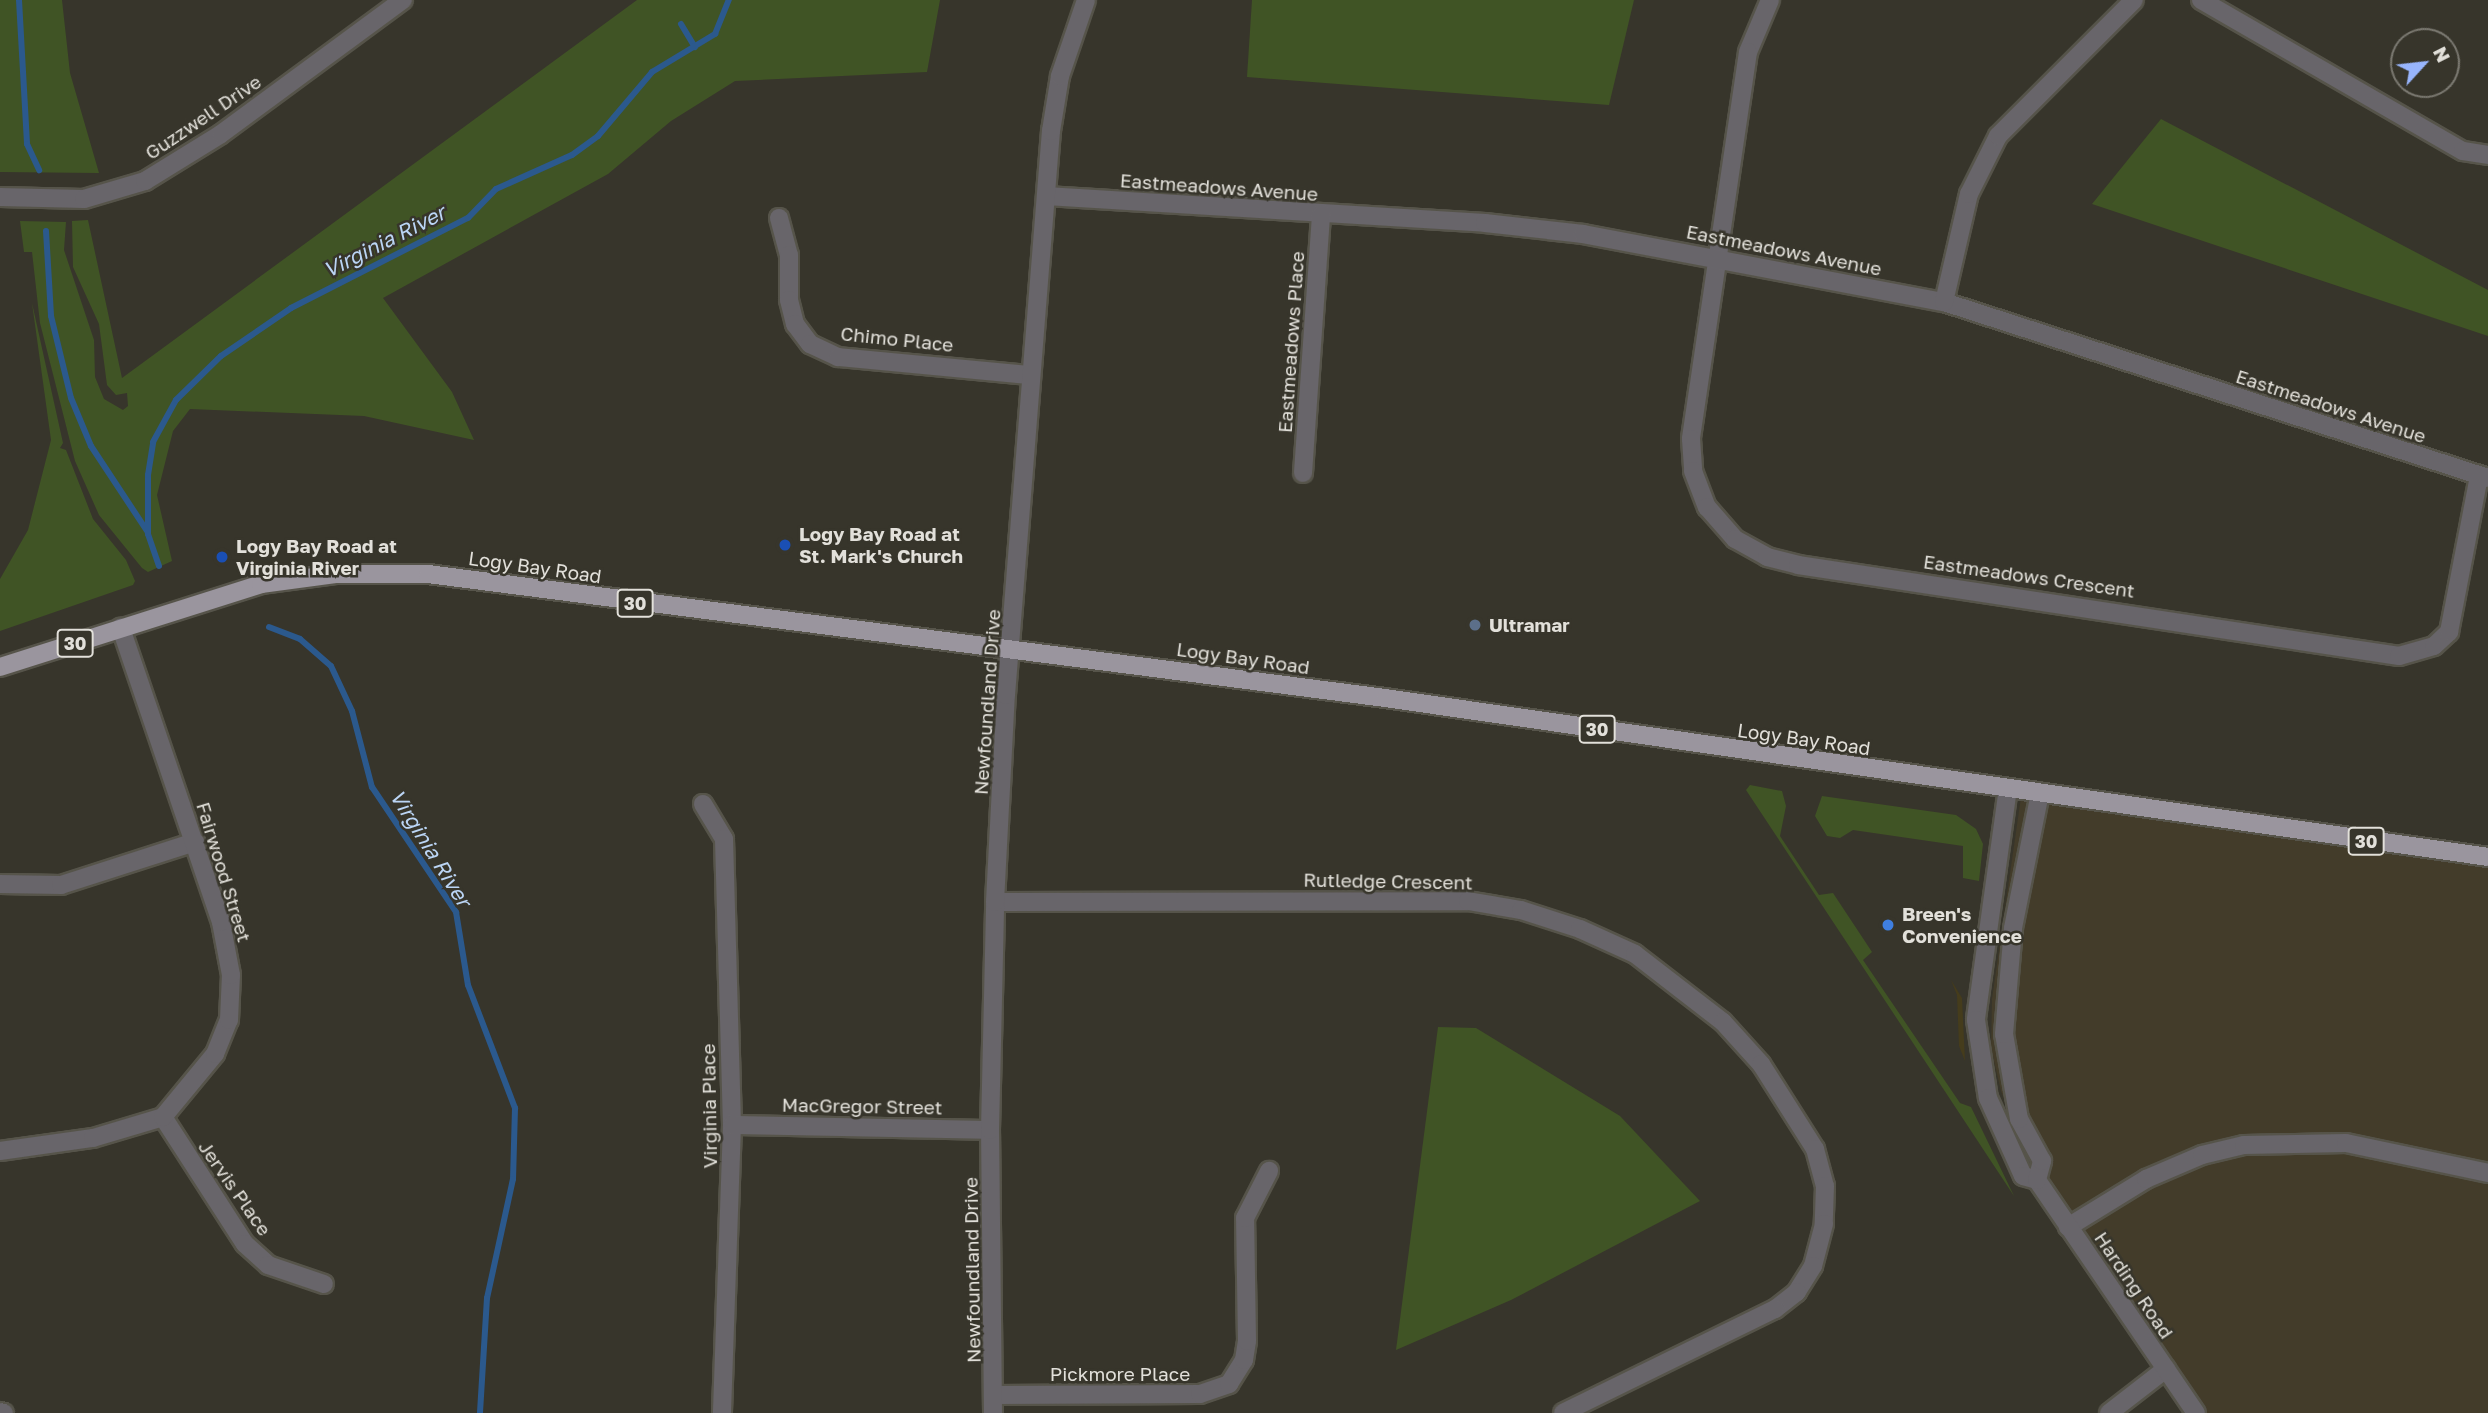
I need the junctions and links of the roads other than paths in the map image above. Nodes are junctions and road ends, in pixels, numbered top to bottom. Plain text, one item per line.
1 (403, 0) edge
2 (1086, 0) edge
3 (1770, 0) edge
4 (2134, 0) edge
5 (2201, 0) edge
6 (2488, 155) edge
7 (0, 197) edge
8 (1046, 197) junction
9 (1321, 215) junction
10 (779, 218) dead end
11 (1717, 259) junction
12 (1944, 302) junction
13 (1030, 375) junction
14 (1303, 473) dead end
15 (2483, 477) edge
16 (121, 628) junction
17 (1009, 648) junction
18 (0, 667) edge
19 (2008, 788) junction
20 (2040, 793) junction
21 (703, 804) dead end
22 (195, 842) junction
23 (2488, 857) edge
24 (0, 884) edge
25 (995, 902) junction
26 (163, 1117) junction
27 (732, 1125) junction
28 (990, 1130) junction
29 (0, 1151) edge
30 (1269, 1171) dead end
31 (2488, 1173) edge
32 (2037, 1180) junction
33 (2068, 1227) junction
34 (324, 1284) dead end
35 (2166, 1370) junction
36 (994, 1404) edge
37 (722, 1413) edge
38 (1563, 1413) edge
39 (2109, 1413) edge
40 (2196, 1413) edge

1 - 7 street, Guzzwell Drive
2 - 8 street, Newfoundland Drive
3 - 11 street, Eastmeadows Crescent
4 - 12 street
5 - 6 street
8 - 9 street, Eastmeadows Avenue
8 - 13 street, Newfoundland Drive
9 - 11 street, Eastmeadows Avenue
9 - 14 street, Eastmeadows Place
10 - 13 street, Chimo Place
11 - 12 street, Eastmeadows Avenue
11 - 15 street, Eastmeadows Crescent
12 - 15 street, Eastmeadows Avenue
13 - 17 street, Newfoundland Drive
16 - 17 main road, Logy Bay Road / 30
16 - 18 main road, Logy Bay Road / 30
16 - 22 street, Fairwood Street
17 - 19 main road, Logy Bay Road / 30
17 - 25 street, Newfoundland Drive
19 - 20 main road, Logy Bay Road / 30
19 - 32 street, Harding Road
20 - 23 main road, Logy Bay Road / 30
20 - 32 street
21 - 27 street, Virginia Place
22 - 24 street
22 - 26 street, Fairwood Street
25 - 28 street, Newfoundland Drive
25 - 38 street, Rutledge Crescent
26 - 29 street
26 - 34 street, Jervis Place
27 - 28 street, MacGregor Street
27 - 37 street, Virginia Place
28 - 36 street, Newfoundland Drive
30 - 36 street, Pickmore Place
31 - 33 street
32 - 33 street, Harding Road
33 - 35 street, Harding Road
35 - 39 street
35 - 40 street, Harding Road

